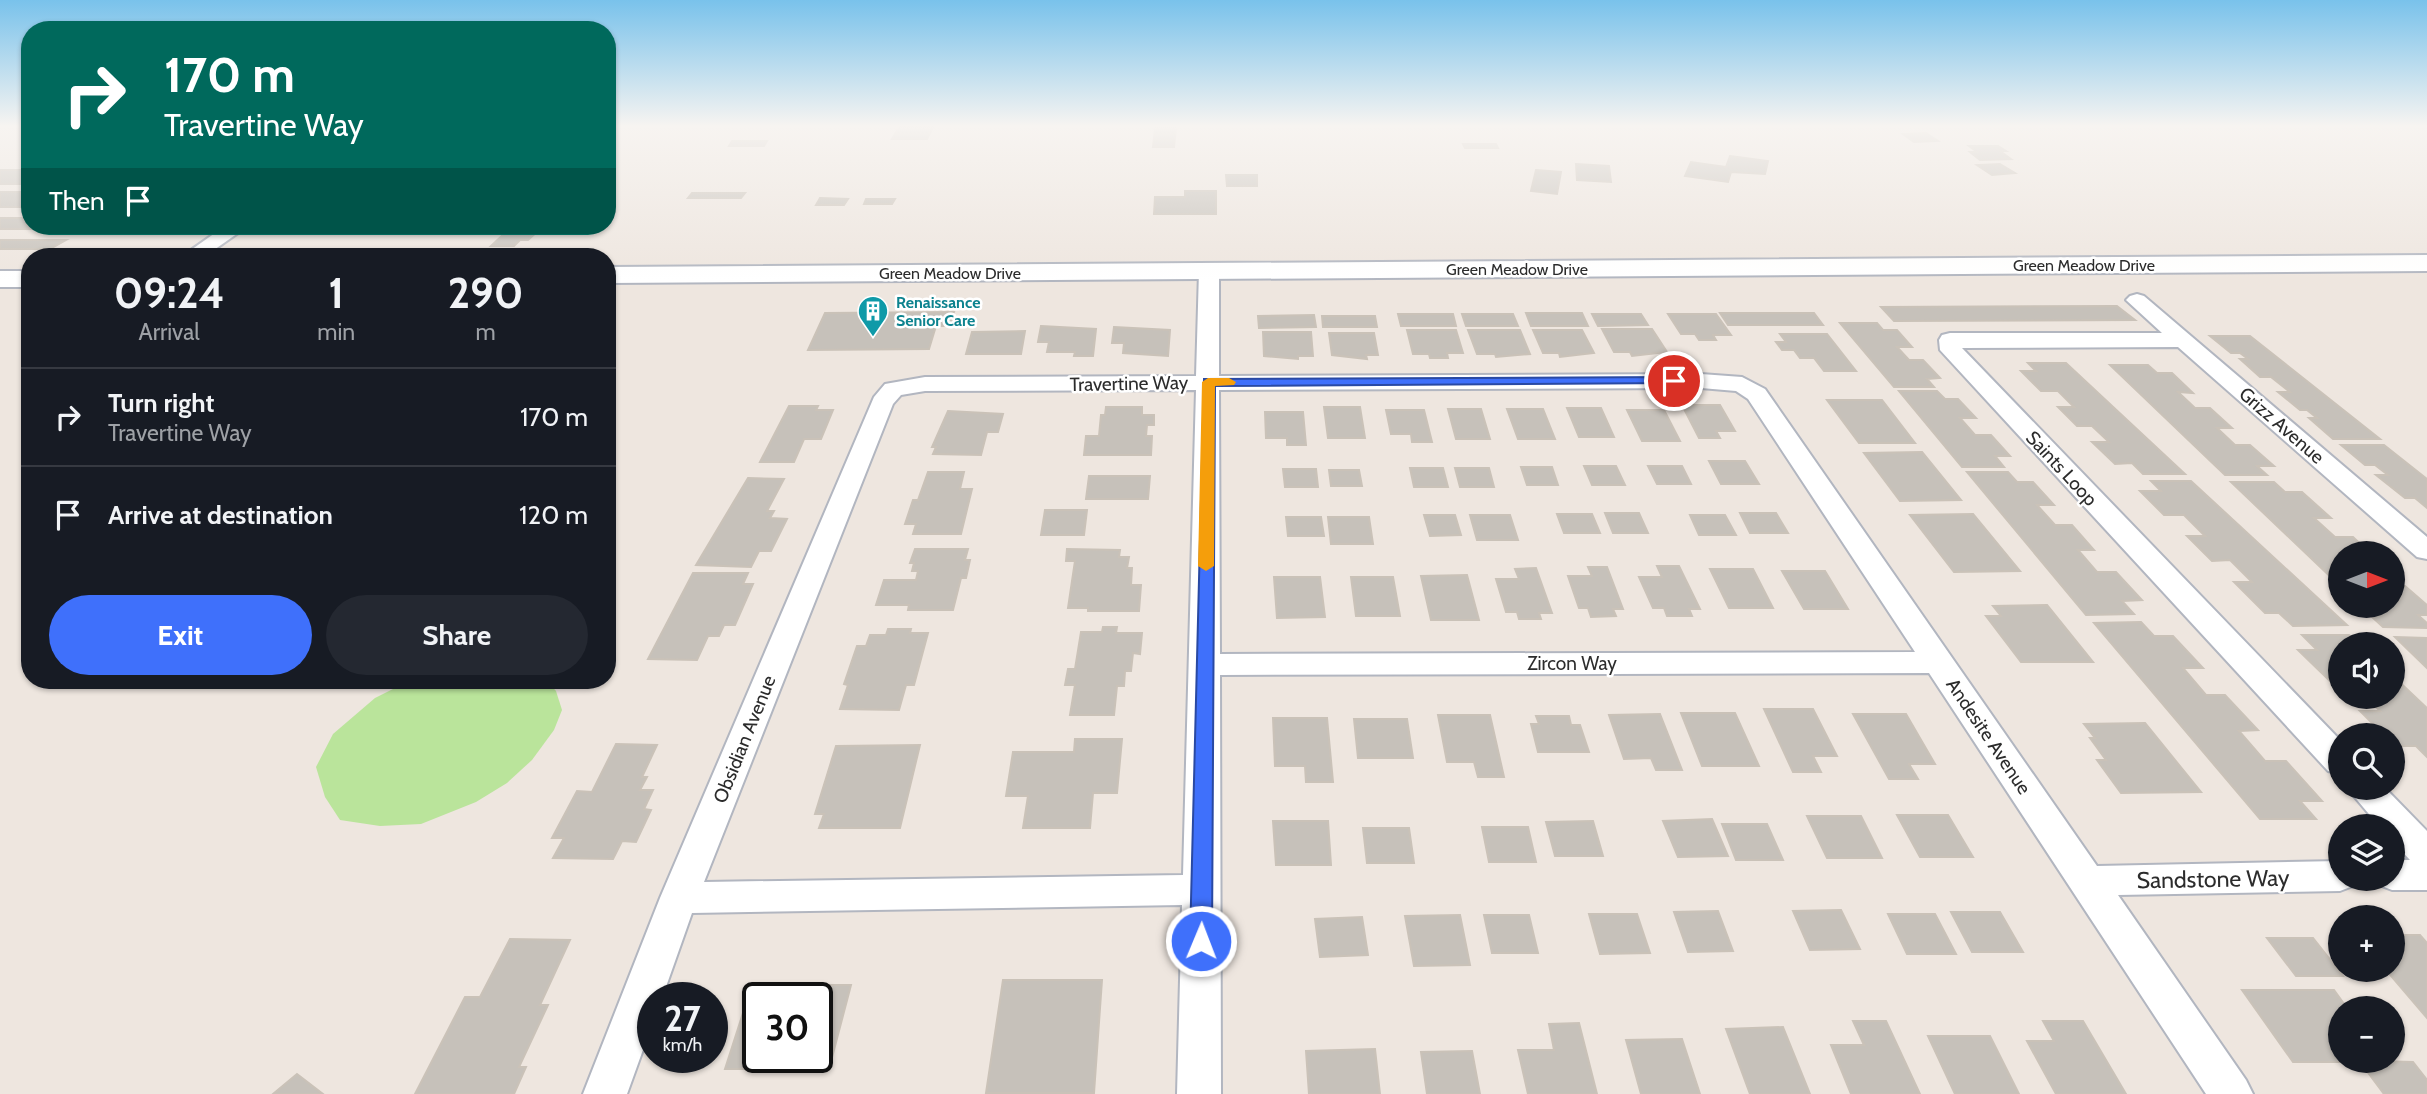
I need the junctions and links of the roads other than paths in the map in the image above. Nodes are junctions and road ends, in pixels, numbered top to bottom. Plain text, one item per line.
1 (225, 235) edge
2 (205, 248) edge
3 (2427, 263) edge
4 (1209, 271) junction
5 (616, 275) edge
6 (0, 279) edge
7 (21, 279) edge
8 (2137, 300) dead end
9 (2183, 340) junction
10 (1208, 382) junction
11 (1742, 384) joint
12 (893, 388) joint
13 (2427, 551) edge
14 (1939, 662) junction
15 (1204, 665) junction
16 (2328, 749) edge
17 (2375, 800) edge
18 (2427, 854) edge
19 (2427, 875) edge
20 (2328, 876) edge
21 (2405, 876) edge
22 (2087, 881) junction
23 (1201, 890) junction
24 (679, 898) junction
25 (605, 1094) edge
26 (1199, 1094) edge
27 (2231, 1094) edge

1 - 2 street
3 - 4 main road, Green Meadow Drive
4 - 5 main road, Green Meadow Drive
4 - 10 street
6 - 7 main road
8 - 9 street, Grizz Avenue
9 - 13 street, Grizz Avenue
9 - 16 street, Saints Loop
10 - 11 street, Travertine Way
10 - 12 street, Travertine Way
10 - 15 street
11 - 14 street, Andesite Avenue
12 - 24 street, Obsidian Avenue
14 - 15 street, Zircon Way
14 - 22 street, Andesite Avenue
15 - 23 street
17 - 18 street
19 - 21 street
20 - 22 street, Sandstone Way
22 - 27 street, Andesite Avenue
23 - 24 street
23 - 26 street
24 - 25 street, Obsidian Avenue

